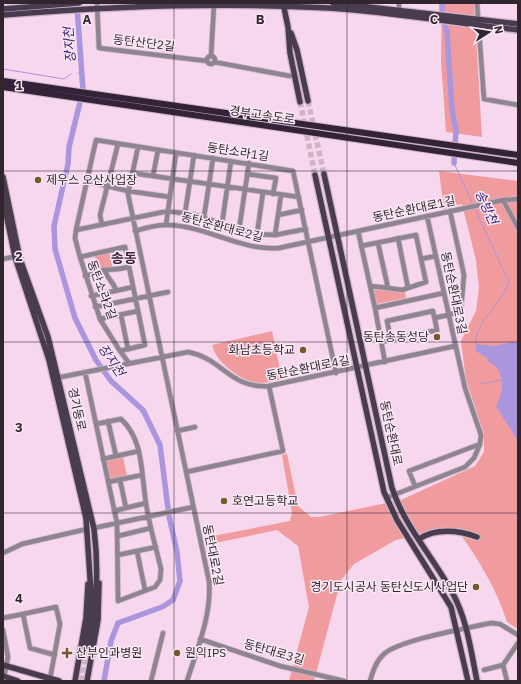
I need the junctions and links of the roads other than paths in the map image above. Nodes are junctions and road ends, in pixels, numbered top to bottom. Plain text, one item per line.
1 (78, 3) edge
2 (333, 3) edge
3 (399, 3) edge
4 (477, 3) edge
5 (96, 5) edge
6 (214, 5) junction
7 (284, 5) edge
8 (70, 7) edge
9 (3, 9) edge
10 (399, 10) junction
11 (3, 16) edge
12 (439, 17) junction
13 (479, 22) junction
14 (518, 24) edge
15 (288, 27) junction
16 (518, 30) edge
17 (211, 56) junction
18 (207, 61) junction
19 (214, 62) junction
20 (290, 76) dead end
21 (3, 81) edge
22 (3, 88) edge
23 (74, 94) junction
24 (93, 97) junction
25 (308, 101) tunnel mouth
26 (300, 102) tunnel mouth
27 (518, 105) edge
28 (118, 144) junction
29 (138, 147) junction
30 (450, 149) junction
31 (158, 150) junction
32 (176, 152) junction
33 (194, 155) junction
34 (518, 155) edge
35 (213, 158) junction
36 (231, 161) junction
37 (248, 163) junction
38 (518, 163) edge
39 (132, 173) junction
40 (247, 174) junction
41 (324, 174) tunnel mouth
42 (315, 175) tunnel mouth
43 (153, 176) junction
44 (3, 177) edge
45 (172, 179) junction
46 (86, 181) junction
47 (190, 181) junction
48 (209, 184) junction
49 (106, 186) junction
50 (228, 187) junction
51 (245, 190) junction
52 (128, 191) junction
53 (263, 192) junction
54 (273, 194) junction
55 (281, 195) junction
56 (170, 197) junction
57 (299, 197) junction
58 (3, 199) edge
59 (518, 199) edge
60 (503, 200) junction
61 (302, 210) junction
62 (450, 211) junction
63 (168, 212) junction
64 (185, 213) junction
65 (278, 215) junction
66 (427, 216) junction
67 (518, 216) edge
68 (204, 217) junction
69 (512, 217) junction
70 (134, 219) junction
71 (166, 224) junction
72 (222, 224) junction
73 (102, 225) junction
74 (518, 228) edge
75 (306, 229) junction
76 (76, 230) junction
77 (239, 230) junction
78 (134, 231) junction
79 (358, 231) junction
80 (257, 234) junction
81 (275, 235) junction
82 (337, 236) junction
83 (329, 237) junction
84 (398, 238) junction
85 (308, 242) junction
86 (378, 242) junction
87 (361, 246) junction
88 (17, 256) junction
89 (436, 256) junction
90 (80, 257) junction
91 (3, 259) edge
92 (421, 259) junction
93 (128, 267) junction
94 (105, 270) junction
95 (85, 276) junction
96 (370, 286) junction
97 (133, 287) junction
98 (388, 288) junction
99 (408, 288) junction
100 (116, 291) junction
101 (168, 292) dead end
102 (444, 293) junction
103 (92, 296) junction
104 (148, 296) junction
105 (136, 299) junction
106 (95, 307) junction
107 (374, 308) junction
108 (138, 311) junction
109 (121, 314) junction
110 (449, 315) junction
111 (435, 318) junction
112 (100, 319) junction
113 (348, 322) junction
114 (392, 340) junction
115 (382, 342) junction
116 (455, 346) junction
117 (362, 347) junction
118 (128, 349) junction
119 (120, 351) junction
120 (161, 356) junction
121 (386, 362) junction
122 (129, 363) junction
123 (366, 366) junction
124 (358, 368) junction
125 (85, 372) junction
126 (336, 373) junction
127 (56, 378) junction
128 (369, 383) junction
129 (361, 384) junction
130 (270, 386) junction
131 (108, 421) junction
132 (96, 424) junction
133 (195, 427) dead end
134 (177, 430) junction
135 (480, 444) junction
136 (139, 451) junction
137 (116, 456) junction
138 (103, 459) junction
139 (186, 472) junction
140 (142, 475) junction
141 (120, 480) junction
142 (108, 482) junction
143 (415, 486) junction
144 (394, 494) junction
145 (386, 498) junction
146 (146, 503) junction
147 (193, 507) junction
148 (126, 508) junction
149 (114, 511) junction
150 (149, 516) junction
151 (117, 523) junction
152 (94, 528) junction
153 (151, 528) junction
154 (87, 529) junction
155 (118, 536) junction
156 (477, 537) dead end
157 (418, 539) junction
158 (156, 547) junction
159 (137, 552) junction
160 (3, 554) edge
161 (118, 556) junction
162 (221, 579) dead end
163 (209, 581) junction
164 (145, 590) junction
165 (23, 614) junction
166 (3, 618) edge
167 (3, 630) edge
168 (462, 630) junction
169 (162, 633) dead end
170 (518, 635) edge
171 (200, 640) junction
172 (518, 643) edge
173 (86, 652) junction
174 (55, 655) junction
175 (503, 665) junction
176 (5, 666) edge
177 (484, 670) dead end
178 (3, 676) edge
179 (50, 679) junction
180 (18, 681) edge
181 (59, 681) edge
182 (75, 681) edge
183 (87, 681) edge
184 (151, 681) edge
185 (187, 681) edge
186 (344, 681) edge
187 (370, 681) edge
188 (468, 681) edge
189 (478, 681) edge
190 (507, 681) edge

1 - 8 main road
2 - 10 main road
3 - 10 street
4 - 13 street
5 - 6 main road
5 - 8 main road
5 - 18 street, 동탄산단2길
6 - 7 main road
6 - 17 street
7 - 12 main road
7 - 15 main road
8 - 9 main road
8 - 11 main road
10 - 12 main road
12 - 13 main road
13 - 14 main road
13 - 16 main road
13 - 27 street
15 - 25 main road
15 - 26 main road
17 - 18 street
17 - 19 street
18 - 19 street
19 - 20 street
21 - 23 highway, 경부고속도로
22 - 23 highway, 경부고속도로
23 - 24 highway, 경부고속도로
24 - 30 highway, 경부고속도로
24 - 30 highway, 경부고속도로
28 - 29 street, 동탄소라1길
28 - 46 street, 동탄소라1길
28 - 49 street
29 - 31 street, 동탄소라1길
29 - 39 street
30 - 34 highway, 경부고속도로
30 - 38 highway, 경부고속도로
31 - 32 street, 동탄소라1길
31 - 43 street
32 - 33 street, 동탄소라1길
32 - 45 street
33 - 35 street, 동탄소라1길
33 - 47 street
35 - 36 street, 동탄소라1길
35 - 48 street
36 - 37 street, 동탄소라1길
36 - 50 street
37 - 40 street
37 - 57 street, 동탄소라1길
39 - 43 street
39 - 52 street
40 - 51 street
40 - 54 street
41 - 82 main road, 동탄순환대로
42 - 83 main road, 동탄순환대로
43 - 45 street
44 - 88 main road, 경기동로
45 - 47 street
45 - 56 street
46 - 49 street
46 - 76 street, 동탄소라1길
47 - 48 street
47 - 64 street
48 - 50 street
48 - 68 street
49 - 52 street
49 - 73 street
50 - 51 street
50 - 72 street
51 - 53 street
51 - 77 street
52 - 56 street
52 - 70 street
53 - 54 street
53 - 80 street
54 - 55 street
55 - 57 street
55 - 65 street
56 - 63 street
57 - 61 street, 동탄소라1길
58 - 88 main road, 경기동로
59 - 60 street, 동탄순환대로1길
60 - 62 street, 동탄순환대로1길
60 - 69 street
61 - 65 street
61 - 75 street, 동탄소라1길
62 - 66 street, 동탄순환대로1길
62 - 110 street
63 - 64 street
63 - 70 street
63 - 71 street
64 - 68 street
65 - 81 street
66 - 79 street, 동탄순환대로1길
66 - 89 street, 동탄순환대로3길
67 - 69 street
68 - 72 street
69 - 74 street
70 - 73 street
70 - 78 street
71 - 78 street, 동탄순환대로2길
71 - 85 street, 동탄순환대로2길
72 - 77 street
73 - 76 street
75 - 81 street
75 - 85 street, 동탄소라1길
76 - 90 street, 동탄소라1길
77 - 80 street
78 - 104 street, 동탄대로2길
79 - 82 street, 동탄순환대로1길
79 - 87 street
80 - 81 street
82 - 83 street, 동탄순환대로1길
82 - 117 main road, 동탄순환대로
83 - 85 street, 동탄순환대로2길
83 - 113 main road, 동탄순환대로
84 - 86 street
84 - 92 street
84 - 99 street
85 - 126 street, 동탄소라1길
86 - 87 street
86 - 98 street
87 - 96 street
88 - 91 street
88 - 127 main road, 경기동로
89 - 92 street
89 - 102 street, 동탄순환대로3길
90 - 93 street, 동탄소라2길
90 - 95 street, 동탄소라2길
92 - 99 street
93 - 94 street
93 - 97 street, 동탄소라2길
94 - 95 street
94 - 100 street
95 - 103 street, 동탄소라2길
96 - 98 street
96 - 107 street
97 - 100 street
97 - 105 street, 동탄소라2길
98 - 99 street
100 - 103 street
101 - 104 street
102 - 107 street
102 - 110 street, 동탄순환대로3길
103 - 106 street, 동탄소라2길
104 - 105 street
104 - 120 street, 동탄대로2길
105 - 106 street
105 - 108 street, 동탄소라2길
106 - 112 street, 동탄소라2길
107 - 115 street
108 - 109 street
108 - 118 street, 동탄소라2길
109 - 112 street
109 - 118 street
110 - 111 street
110 - 116 street, 동탄순환대로3길
111 - 114 street
111 - 114 street
112 - 119 street, 동탄소라2길
113 - 117 main road
113 - 124 main road, 동탄순환대로
114 - 115 street
115 - 121 street
116 - 121 street, 동탄순환대로3길
116 - 135 street
117 - 123 main road, 동탄순환대로
118 - 119 street, 동탄소라2길
119 - 122 street
120 - 122 street, 동탄순환대로4길
120 - 130 street, 동탄순환대로4길
120 - 134 street, 동탄대로2길
121 - 123 street, 동탄순환대로3길
122 - 125 street, 동탄순환대로4길
123 - 124 street, 동탄순환대로3길
123 - 128 main road, 동탄순환대로
124 - 126 street, 동탄순환대로4길
124 - 129 main road, 동탄순환대로
125 - 127 street, 동탄순환대로4길
125 - 132 street
126 - 130 street, 동탄순환대로4길
127 - 152 main road, 경기동로
127 - 154 main road, 경기동로
128 - 129 main road
128 - 144 main road, 동탄순환대로
129 - 145 main road, 동탄순환대로
130 - 139 street
131 - 132 street
131 - 136 street
131 - 137 street
132 - 138 street
133 - 134 street
134 - 139 street, 동탄대로2길
135 - 143 street
135 - 143 street
136 - 137 street
136 - 140 street
137 - 138 street
138 - 142 street
139 - 147 street, 동탄대로2길
140 - 141 street
140 - 146 street
141 - 142 street
141 - 148 street
142 - 149 street
143 - 144 street
144 - 145 street
144 - 157 main road, 동탄순환대로
145 - 168 main road, 동탄순환대로
146 - 148 street
146 - 150 street
147 - 150 street
147 - 163 street, 동탄대로2길
148 - 149 street
149 - 151 street
150 - 151 street
150 - 153 street
151 - 152 street
151 - 155 street
152 - 173 main road, 경기동로
153 - 155 street
153 - 158 street
154 - 160 street
154 - 173 main road, 경기동로
155 - 161 street
156 - 157 main road
157 - 168 main road, 동탄순환대로
158 - 159 street
158 - 164 street
159 - 161 street
159 - 164 street
161 - 164 street
162 - 163 street
163 - 171 street, 동탄대로2길
165 - 166 street
165 - 174 street
165 - 174 street
167 - 176 street
168 - 170 street
168 - 187 street
168 - 188 main road, 동탄순환대로
168 - 189 main road, 동탄순환대로
169 - 184 street
171 - 185 street, 동탄대로2길
171 - 186 street, 동탄대로3길
172 - 175 street
173 - 182 main road
173 - 183 main road
174 - 179 street
175 - 177 street
175 - 190 street
176 - 178 street
176 - 179 main road
178 - 180 main road
179 - 181 main road

